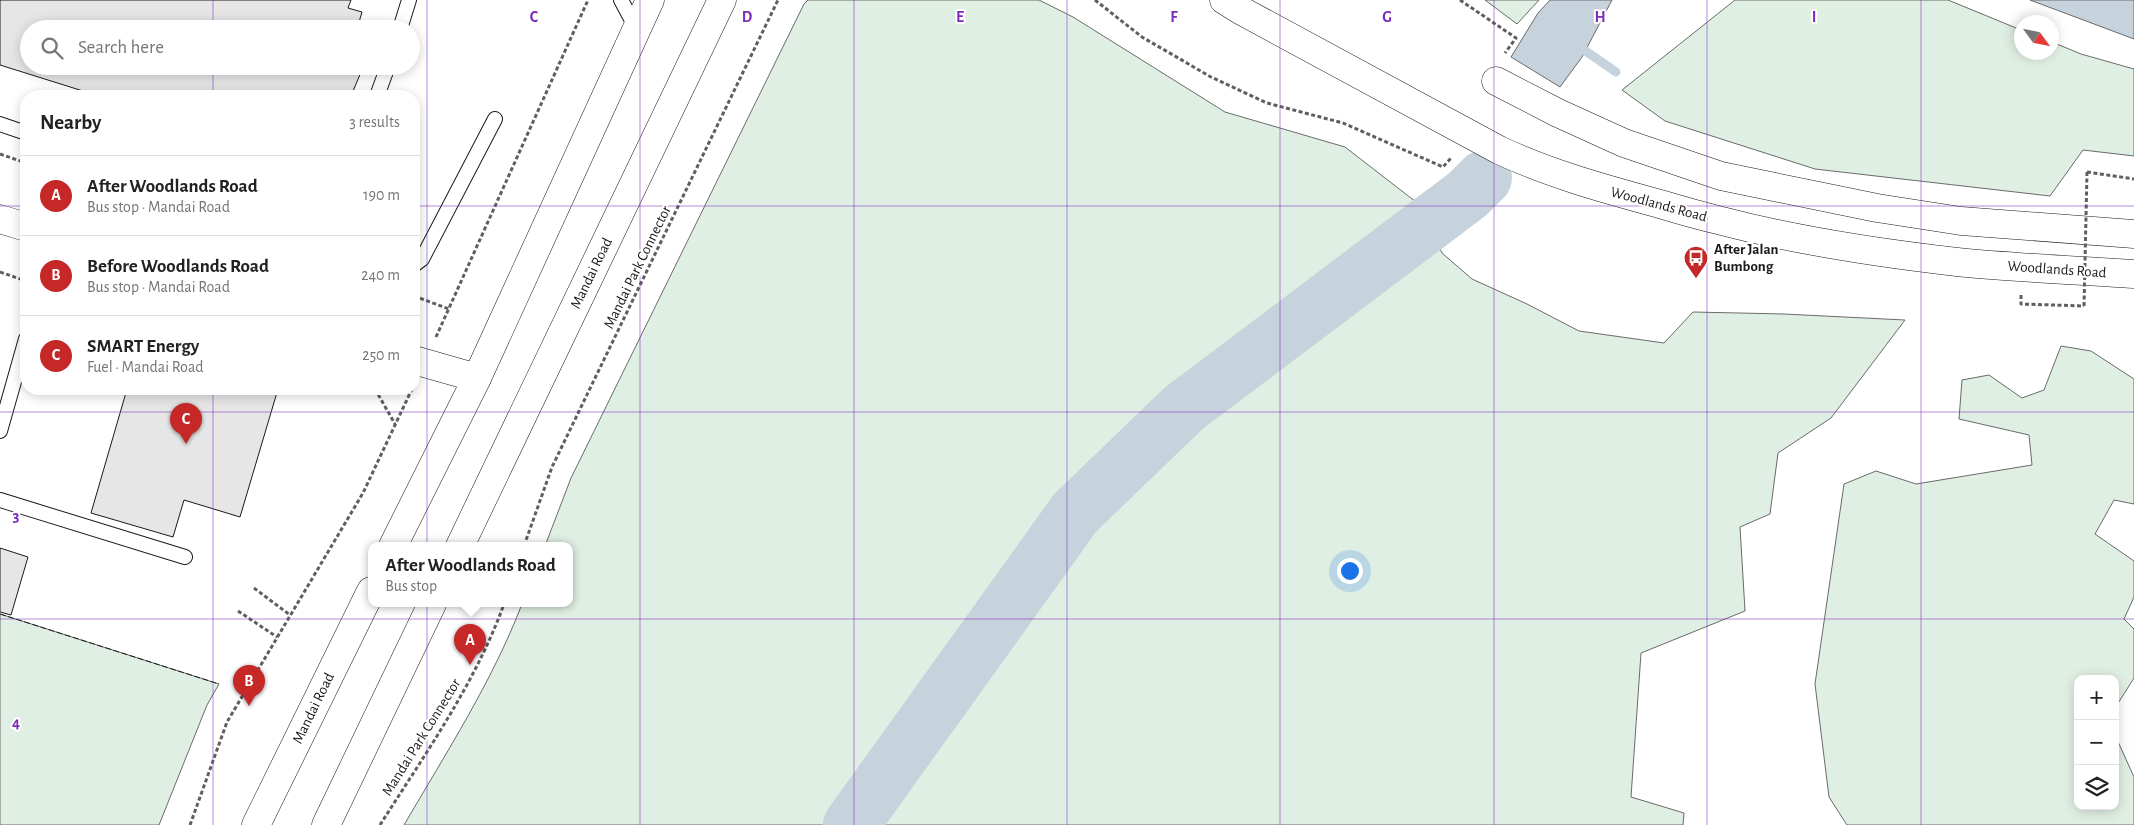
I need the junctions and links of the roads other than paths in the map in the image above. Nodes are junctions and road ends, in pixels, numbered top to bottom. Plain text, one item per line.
1 (409, 0) edge
2 (621, 0) edge
3 (650, 0) edge
4 (722, 0) edge
5 (1224, 0) edge
6 (403, 20) edge
7 (636, 28) junction
8 (385, 75) edge
9 (1496, 80) dead end
10 (379, 90) edge
11 (495, 119) dead end
12 (0, 124) edge
13 (20, 131) edge
14 (0, 219) edge
15 (20, 226) edge
16 (2134, 234) edge
17 (420, 260) edge
18 (2134, 274) edge
19 (20, 360) edge
20 (420, 362) edge
21 (477, 378) junction
22 (0, 431) edge
23 (0, 500) edge
24 (395, 542) edge
25 (462, 542) edge
26 (186, 557) dead end
27 (368, 597) edge
28 (431, 607) edge
29 (256, 825) edge
30 (326, 825) edge

1 - 6 lane
2 - 7 lane
3 - 7 main road
4 - 25 main road, Mandai Road
5 - 18 main road, Woodlands Road
7 - 21 main road
8 - 10 lane
9 - 16 main road
11 - 17 lane
12 - 13 lane
14 - 15 main road
19 - 22 lane
20 - 21 main road
21 - 24 main road
23 - 26 lane
27 - 29 main road, Mandai Road
28 - 30 main road

